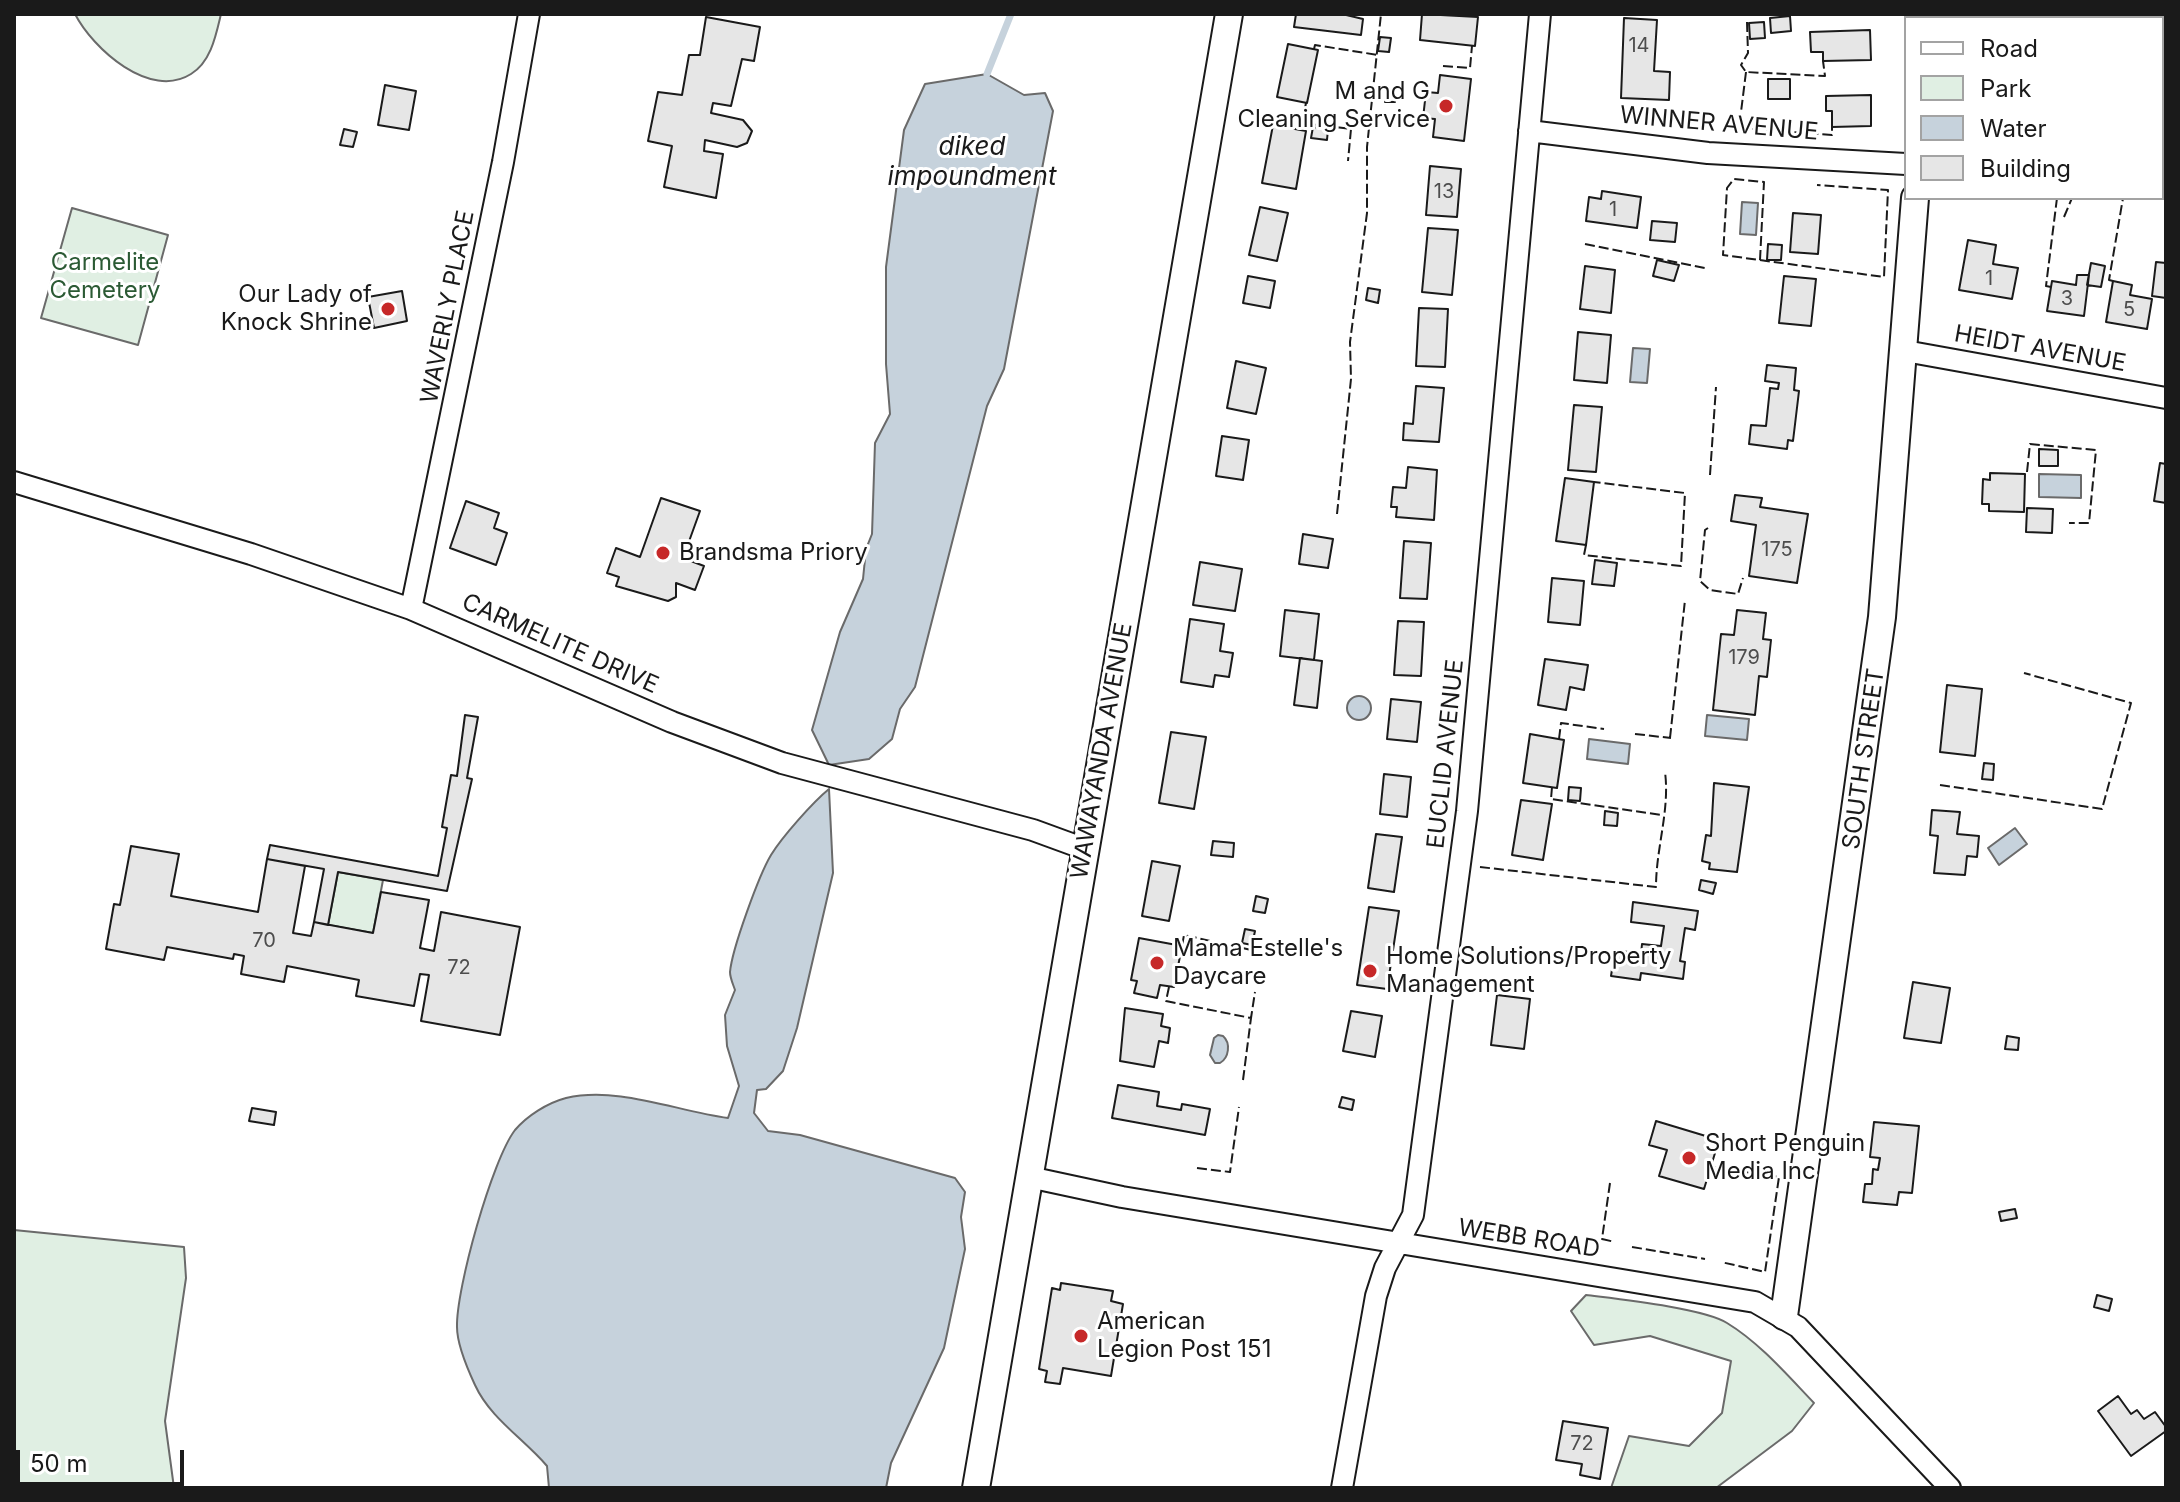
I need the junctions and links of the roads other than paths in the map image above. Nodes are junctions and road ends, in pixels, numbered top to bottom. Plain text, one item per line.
1 (529, 14) edge
2 (1229, 14) edge
3 (1540, 14) edge
4 (1529, 131) junction
5 (1904, 164) edge
6 (1915, 200) edge
7 (1905, 351) junction
8 (2166, 398) edge
9 (14, 482) edge
10 (411, 609) junction
11 (1085, 849) junction
12 (1029, 1177) junction
13 (1400, 1245) junction
14 (1784, 1316) junction
15 (976, 1488) edge
16 (1342, 1488) edge
17 (1950, 1488) edge

1 - 10 street, WAVERLY PLACE
2 - 11 street, WAWAYANDA AVENUE
3 - 4 street, EUCLID AVENUE
4 - 5 street, WINNER AVENUE
4 - 13 street, EUCLID AVENUE
6 - 7 street, SOUTH STREET
7 - 8 street, HEIDT AVENUE
7 - 14 street, SOUTH STREET
9 - 10 street, CARMELITE DRIVE
10 - 11 street, CARMELITE DRIVE
11 - 12 street, WAWAYANDA AVENUE
12 - 13 street, WEBB ROAD
12 - 15 street, WAWAYANDA AVENUE
13 - 14 street, WEBB ROAD
13 - 16 street, EUCLID AVENUE
14 - 17 street, WEBB ROAD

